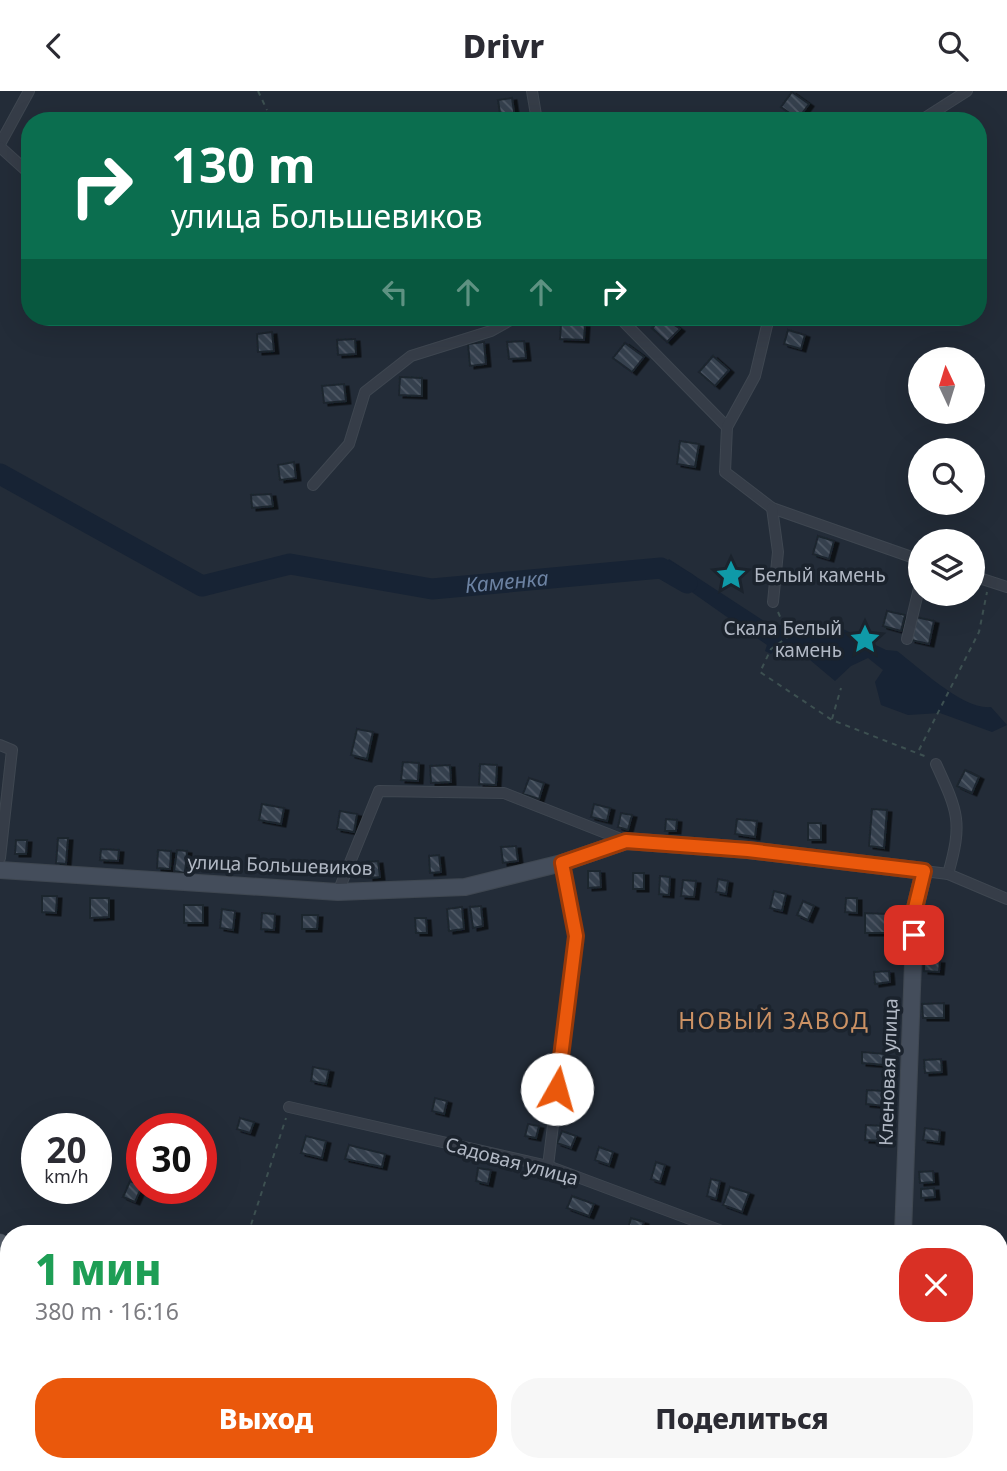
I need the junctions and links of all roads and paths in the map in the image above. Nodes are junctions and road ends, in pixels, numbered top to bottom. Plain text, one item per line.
1 (29, 91) edge
2 (258, 91) edge
3 (532, 91) edge
4 (967, 91) edge
5 (267, 110) dead end
6 (536, 112) edge
7 (933, 112) edge
8 (0, 146) edge
9 (21, 166) edge
10 (500, 326) edge
11 (628, 326) edge
12 (767, 326) edge
13 (727, 427) junction
14 (313, 485) dead end
15 (772, 508) junction
16 (908, 556) edge
17 (985, 580) edge
18 (989, 581) junction
19 (1007, 587) edge
20 (773, 602) dead end
21 (915, 606) edge
22 (782, 621) dead end
23 (907, 639) dead end
24 (841, 688) dead end
25 (832, 720) junction
26 (0, 745) edge
27 (918, 751) junction
28 (936, 764) joint
29 (626, 841) junction
30 (0, 858) edge
31 (562, 863) junction
32 (0, 870) edge
33 (924, 871) junction
34 (948, 874) junction
35 (338, 892) junction
36 (1007, 899) edge
37 (289, 1107) joint
38 (548, 1166) junction
39 (251, 1225) edge
40 (706, 1225) edge
41 (902, 1225) edge

1 - 8 street
2 - 5 path
3 - 6 street
4 - 7 street
8 - 9 street
10 - 14 street
11 - 13 street
12 - 13 street
13 - 15 street
15 - 16 street
15 - 20 street
17 - 18 street
18 - 19 street
18 - 27 path
21 - 23 street
22 - 25 path
24 - 25 path
25 - 27 path
26 - 30 street
27 - 28 path
28 - 34 street
29 - 31 street, улица Большевиков
29 - 33 street, улица Большевиков
29 - 35 street
31 - 35 street, улица Большевиков
31 - 38 street
32 - 35 street, улица Большевиков
33 - 34 street, улица Большевиков
33 - 41 street, Кленовая улица
34 - 36 street, улица Большевиков
37 - 38 street, Садовая улица
37 - 39 path
38 - 40 street, Садовая улица

